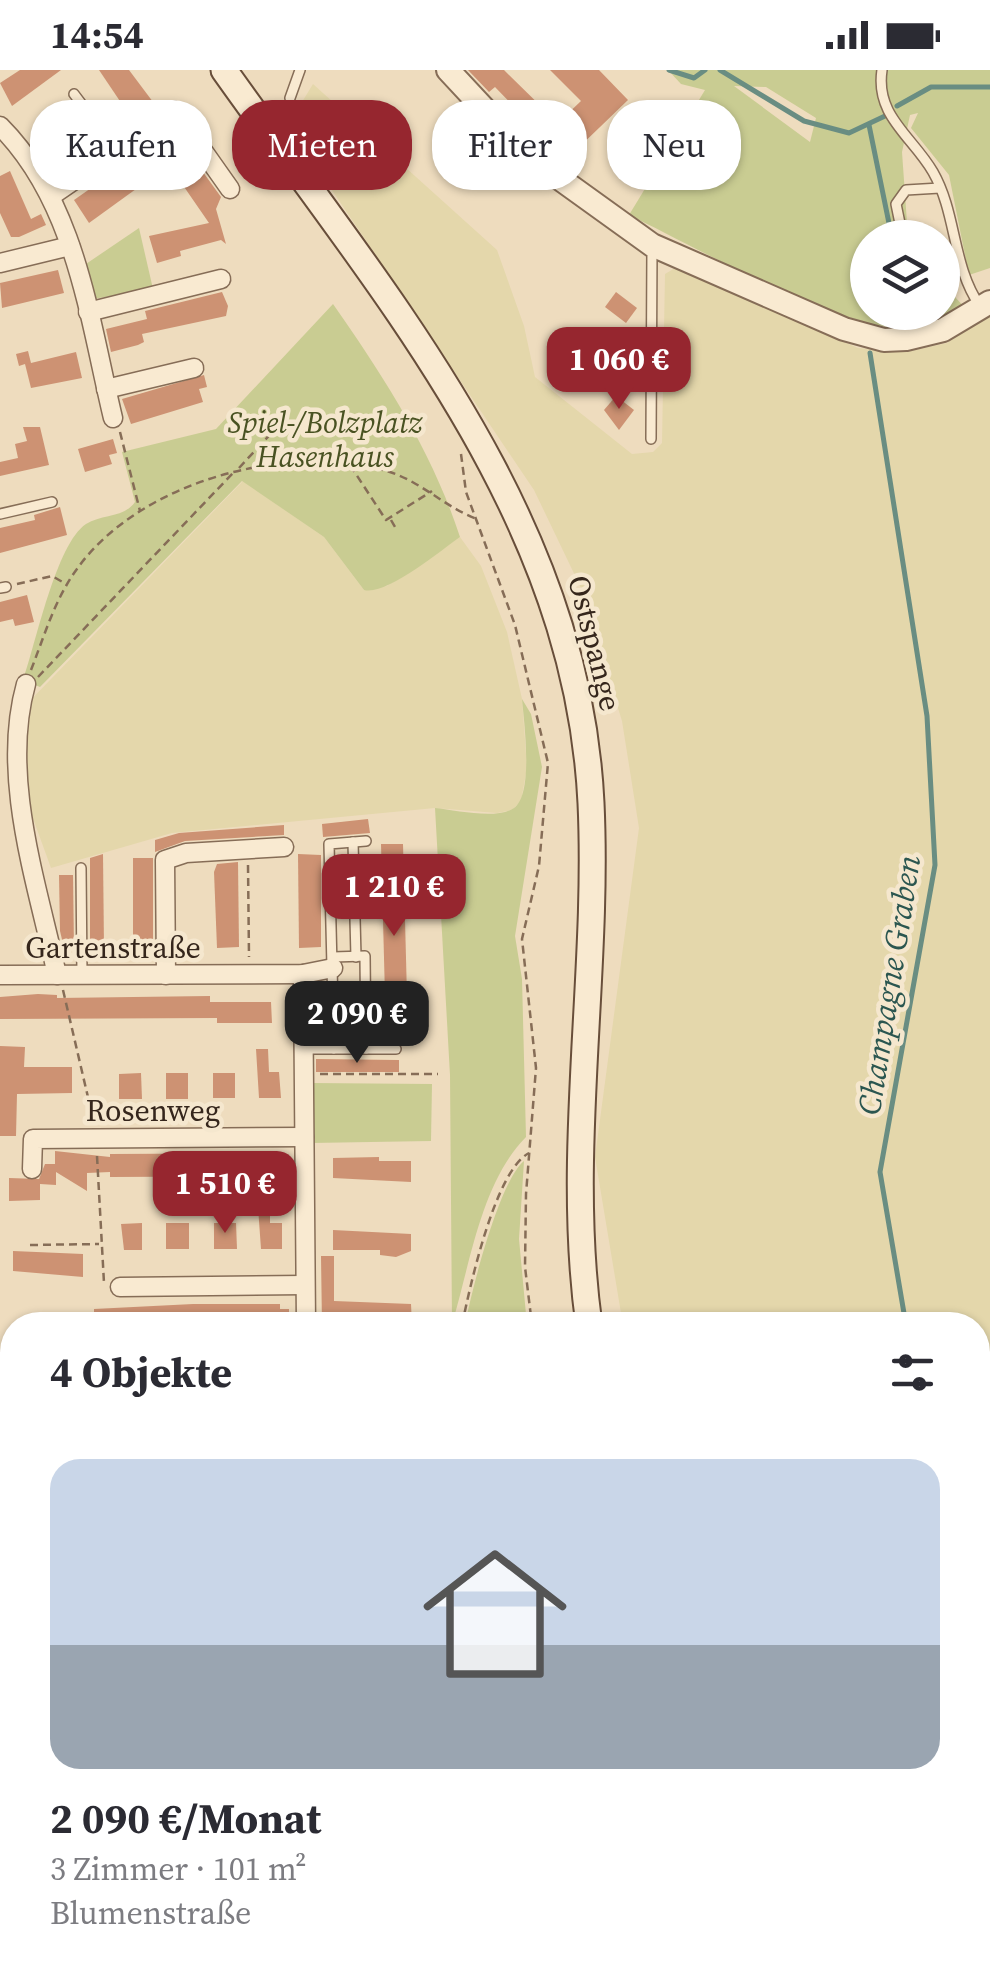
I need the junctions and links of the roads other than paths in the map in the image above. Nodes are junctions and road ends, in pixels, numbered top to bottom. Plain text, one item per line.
1 (224, 70) edge
2 (300, 70) edge
3 (448, 70) edge
4 (882, 70) edge
5 (74, 94) dead end
6 (290, 98) dead end
7 (78, 100) edge
8 (0, 126) edge
9 (212, 163) edge
10 (940, 188) junction
11 (230, 189) dead end
12 (59, 190) edge
13 (50, 196) junction
14 (899, 220) edge
15 (652, 245) junction
16 (70, 246) junction
17 (0, 263) edge
18 (220, 280) dead end
19 (986, 305) edge
20 (88, 312) junction
21 (194, 368) dead end
22 (106, 389) junction
23 (112, 418) road end
24 (652, 439) dead end
25 (52, 502) dead end
26 (0, 514) edge
27 (26, 684) dead end
28 (7, 783) edge
29 (366, 841) dead end
30 (353, 842) junction
31 (284, 847) dead end
32 (82, 868) dead end
33 (360, 956) junction
34 (333, 962) junction
35 (303, 974) junction
36 (0, 975) edge
37 (57, 975) junction
38 (82, 975) junction
39 (166, 975) junction
40 (396, 1048) dead end
41 (304, 1049) junction
42 (334, 1049) junction
43 (366, 1049) junction
44 (304, 1137) junction
45 (32, 1169) dead end
46 (305, 1285) junction
47 (120, 1286) dead end
48 (306, 1312) edge
49 (588, 1312) edge

1 - 49 main road, Ostspange
2 - 6 lane
3 - 15 street
4 - 10 lane
5 - 7 lane
8 - 13 street
9 - 11 street
10 - 14 lane
10 - 19 lane
12 - 13 street
13 - 16 street
15 - 19 street
15 - 24 lane
16 - 17 street
16 - 20 street
18 - 20 street
20 - 22 street
21 - 22 street
22 - 23 street
25 - 26 lane
27 - 28 street
28 - 37 street
29 - 30 lane
30 - 33 lane
30 - 34 lane
31 - 39 street
32 - 38 lane
33 - 34 lane, Gartenstraße
33 - 43 lane
34 - 35 street, Gartenstraße
34 - 42 lane
35 - 39 street, Gartenstraße
35 - 41 street
36 - 37 street, Gartenstraße
37 - 38 street, Gartenstraße
38 - 39 street, Gartenstraße
40 - 43 lane
41 - 42 lane
41 - 44 street
42 - 43 lane
44 - 45 street, Rosenweg
44 - 46 street
46 - 47 street
46 - 48 street

